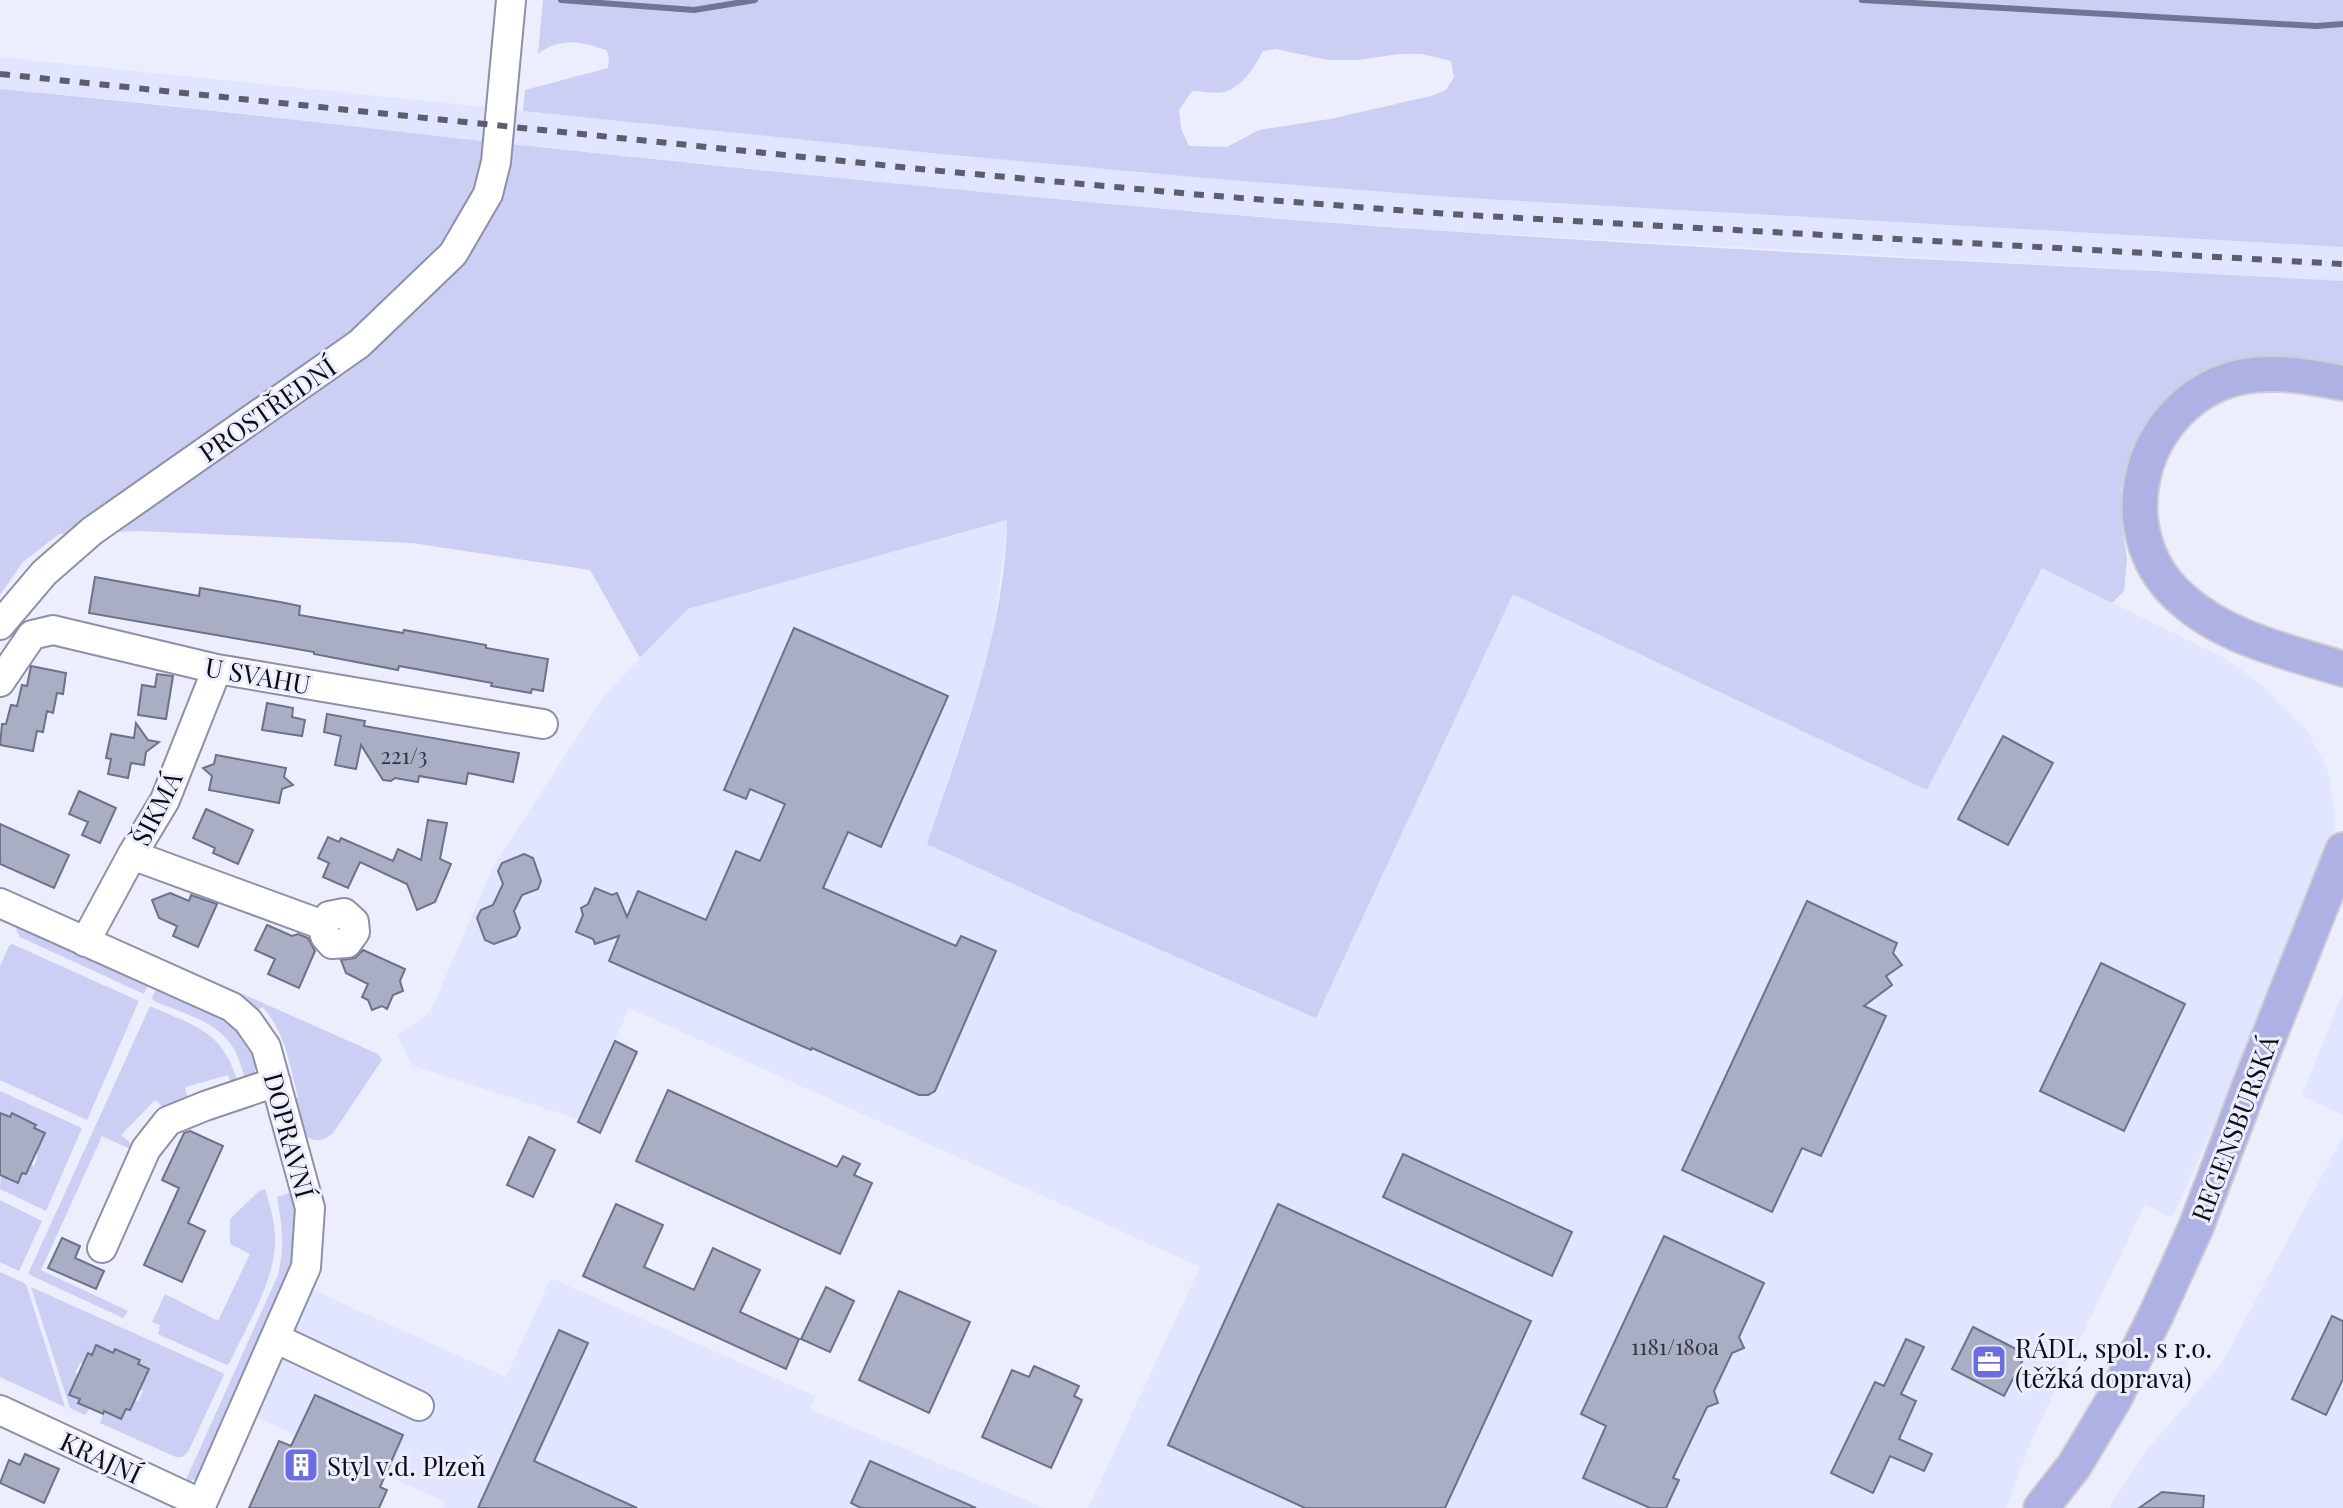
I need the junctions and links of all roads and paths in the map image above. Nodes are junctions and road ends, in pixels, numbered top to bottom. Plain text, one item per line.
1 (511, 0) edge
2 (2343, 383) edge
3 (0, 625) edge
4 (217, 669) junction
5 (2343, 669) edge
6 (0, 682) edge
7 (543, 724) dead end
8 (2343, 850) edge
9 (132, 855) junction
10 (0, 903) edge
11 (323, 925) dead end
12 (85, 942) junction
13 (276, 1082) junction
14 (102, 1248) dead end
15 (275, 1338) junction
16 (2113, 1401) junction
17 (419, 1406) dead end
18 (0, 1410) edge
19 (201, 1506) edge
20 (2023, 1508) edge
21 (2041, 1508) edge

1 - 3 street, PROSTŘEDNÍ
2 - 5 main road
4 - 6 street, U SVAHU
4 - 7 street, U SVAHU
4 - 9 street, ŠIKMÁ
8 - 16 main road, REGENSBURSKÁ
9 - 11 street
9 - 12 street, ŠIKMÁ
10 - 12 street, DOPRAVNÍ
12 - 13 street, DOPRAVNÍ
13 - 14 street
13 - 15 street, DOPRAVNÍ
15 - 17 street
15 - 19 street, DOPRAVNÍ
16 - 20 main road, REGENSBURSKÁ
16 - 21 main road, REGENSBURSKÁ
18 - 19 street, KRAJNÍ

